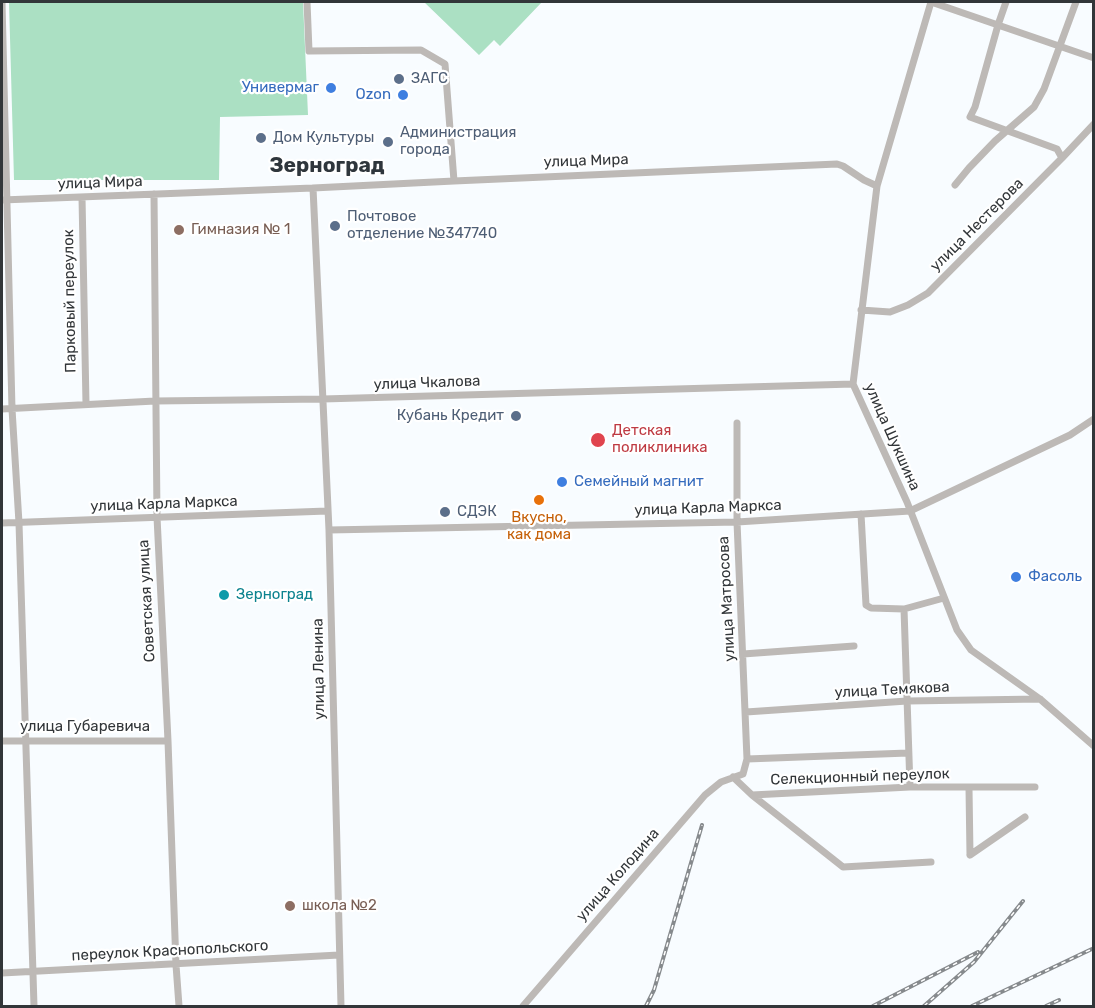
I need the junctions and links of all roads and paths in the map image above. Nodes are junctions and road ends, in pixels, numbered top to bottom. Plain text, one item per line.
1 (2, 2) edge
2 (307, 2) edge
3 (931, 2) edge
4 (1006, 2) edge
5 (1076, 2) edge
6 (998, 25) junction
7 (1060, 46) junction
8 (1094, 58) edge
9 (1094, 124) edge
10 (1008, 130) junction
11 (1062, 158) junction
12 (454, 180) junction
13 (955, 185) dead end
14 (877, 186) junction
15 (313, 188) junction
16 (154, 194) junction
17 (82, 197) junction
18 (4, 200) edge
19 (861, 310) junction
20 (853, 384) junction
21 (323, 399) junction
22 (155, 401) junction
23 (86, 404) junction
24 (2, 409) edge
25 (12, 409) junction
26 (1094, 418) edge
27 (737, 423) dead end
28 (327, 511) junction
29 (910, 511) junction
30 (861, 514) junction
31 (157, 517) junction
32 (737, 522) junction
33 (2, 523) edge
34 (19, 523) junction
35 (329, 530) junction
36 (944, 598) junction
37 (904, 609) junction
38 (854, 646) dead end
39 (743, 654) junction
40 (1040, 699) junction
41 (907, 701) junction
42 (746, 712) junction
43 (26, 740) junction
44 (2, 741) edge
45 (168, 741) junction
46 (1094, 746) edge
47 (908, 753) junction
48 (747, 759) junction
49 (743, 774) joint
50 (733, 777) junction
51 (910, 787) junction
52 (969, 788) junction
53 (1035, 788) dead end
54 (752, 795) junction
55 (1025, 817) dead end
56 (931, 862) dead end
57 (339, 955) junction
58 (176, 965) junction
59 (33, 972) junction
60 (2, 973) edge
61 (34, 1006) edge
62 (179, 1006) edge
63 (341, 1006) edge
64 (523, 1006) edge

1 - 18 street
2 - 12 street
3 - 6 street
3 - 14 street, улица Шукшина
4 - 6 street
5 - 7 street
6 - 7 street
6 - 10 street
7 - 8 street
7 - 10 street
9 - 11 street, улица Нестерова
10 - 11 street
10 - 13 street
11 - 19 street, улица Нестерова
12 - 14 street, улица Мира
12 - 15 street, улица Мира
14 - 19 street, улица Шукшина
15 - 16 street, улица Мира
15 - 21 street, улица Ленина
16 - 17 street, улица Мира
16 - 22 street, Советская улица
17 - 18 street, улица Мира
17 - 23 street, Парковый переулок
18 - 25 street
19 - 20 street, улица Шукшина
20 - 21 street, улица Чкалова
20 - 29 street, улица Шукшина
21 - 22 street, улица Чкалова
21 - 28 street, улица Ленина
22 - 23 street, улица Чкалова
22 - 31 street, Советская улица
23 - 25 street, улица Чкалова
24 - 25 street, улица Чкалова
25 - 34 street
26 - 29 street, улица Карла Маркса
27 - 32 street, улица Матросова
28 - 31 street, улица Карла Маркса
28 - 35 street, улица Ленина
29 - 30 street, улица Карла Маркса
29 - 36 street, улица Шукшина
30 - 32 street, улица Карла Маркса
30 - 37 street
31 - 34 street, улица Карла Маркса
31 - 45 street, Советская улица
32 - 35 street, улица Карла Маркса
32 - 39 street, улица Матросова
33 - 34 street, улица Карла Маркса
34 - 43 street
35 - 57 street, улица Ленина
36 - 37 street
36 - 40 street, улица Шукшина
37 - 41 street
38 - 39 street
39 - 42 street, улица Матросова
40 - 41 street, улица Темякова
40 - 46 street, улица Шукшина
41 - 42 street, улица Темякова
41 - 47 street
42 - 48 street, улица Матросова
43 - 44 street, улица Губаревича
43 - 45 street, улица Губаревича
43 - 59 street
45 - 58 street, Советская улица
47 - 48 street
47 - 51 street
48 - 49 street, улица Матросова
49 - 50 street, улица Колодина
50 - 54 street, Селекционный переулок
50 - 64 street, улица Колодина
51 - 52 street, Селекционный переулок
51 - 54 street, Селекционный переулок
52 - 53 street, Селекционный переулок
52 - 55 street, Селекционный переулок
54 - 56 street, Селекционный переулок
57 - 58 street, переулок Краснопольского
57 - 63 street, улица Ленина
58 - 59 street, переулок Краснопольского
58 - 62 street, Советская улица
59 - 60 street, переулок Краснопольского
59 - 61 street

